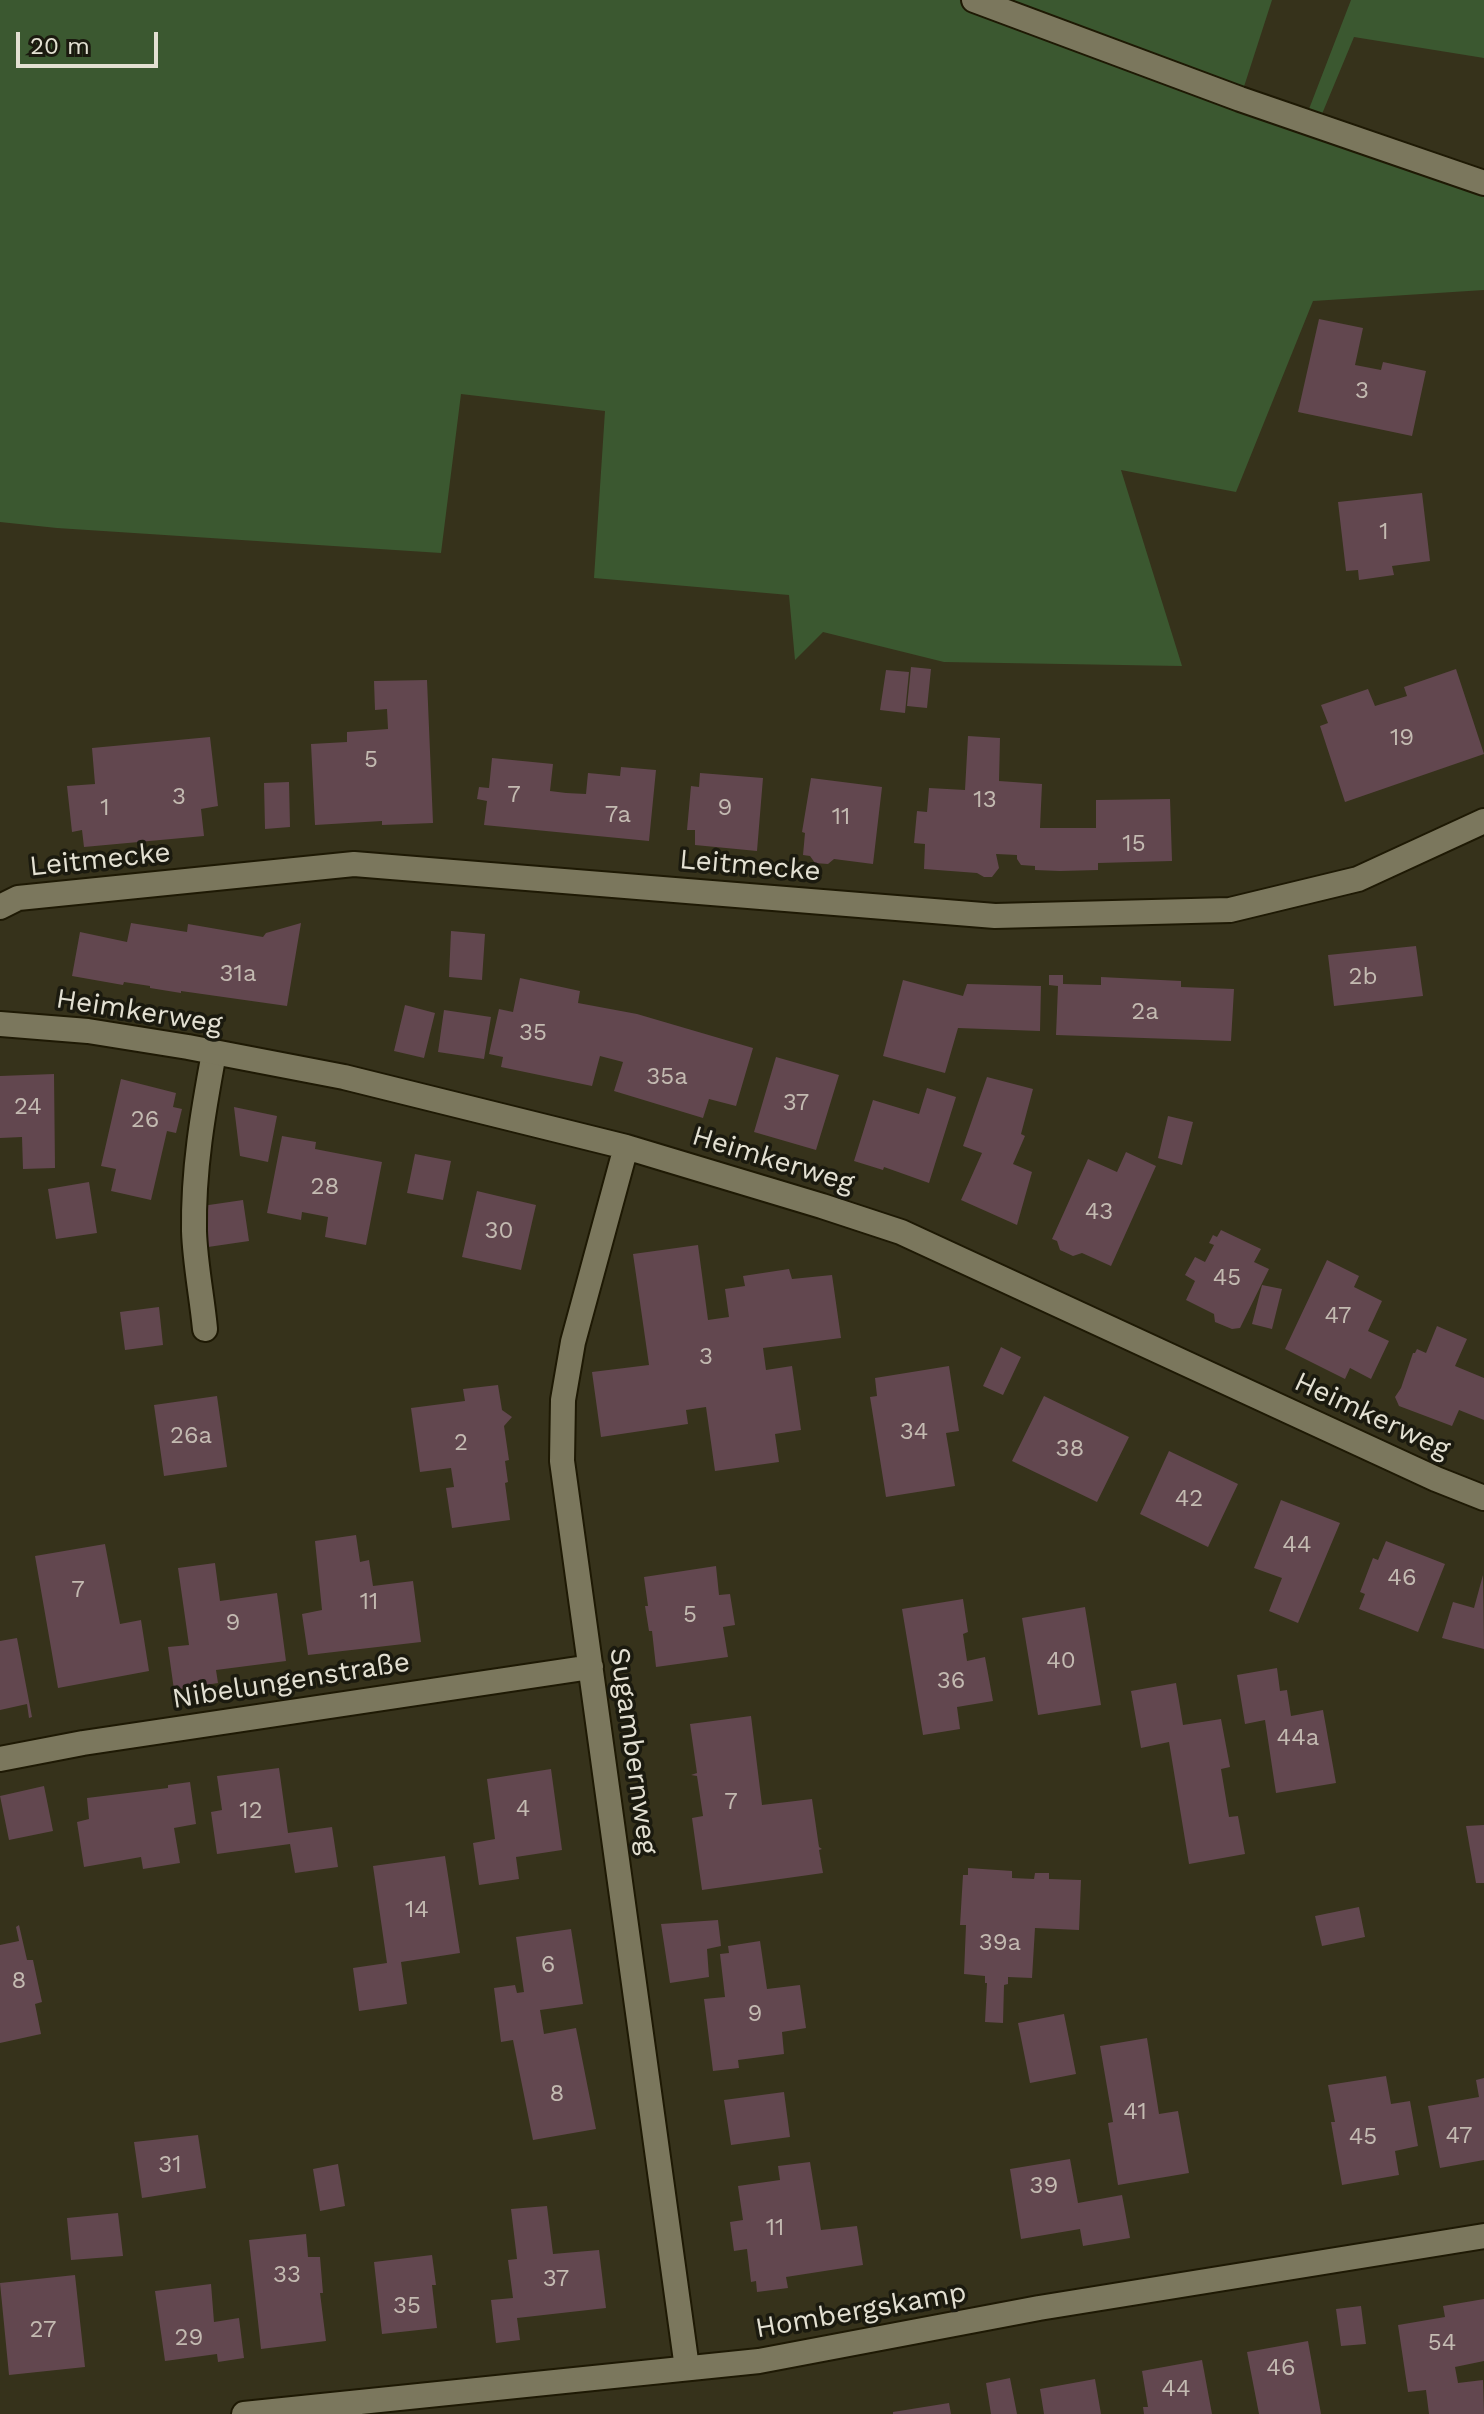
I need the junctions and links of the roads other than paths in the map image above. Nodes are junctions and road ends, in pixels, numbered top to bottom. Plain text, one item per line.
1 (974, 0) edge
2 (1484, 183) edge
3 (1484, 821) edge
4 (0, 907) edge
5 (0, 1024) edge
6 (214, 1053) junction
7 (626, 1147) junction
8 (205, 1329) dead end
9 (1484, 1498) edge
10 (591, 1667) junction
11 (0, 1759) edge
12 (1484, 2236) edge
13 (687, 2368) junction
14 (244, 2414) edge

1 - 2 street
3 - 4 street, Leitmecke
5 - 6 street, Heimkerweg
6 - 7 street, Heimkerweg
6 - 8 street
7 - 9 street, Heimkerweg
7 - 10 street, Sugambernweg
10 - 11 street, Nibelungenstraße
10 - 13 street, Sugambernweg
12 - 13 street, Hombergskamp
13 - 14 street, Hombergskamp

